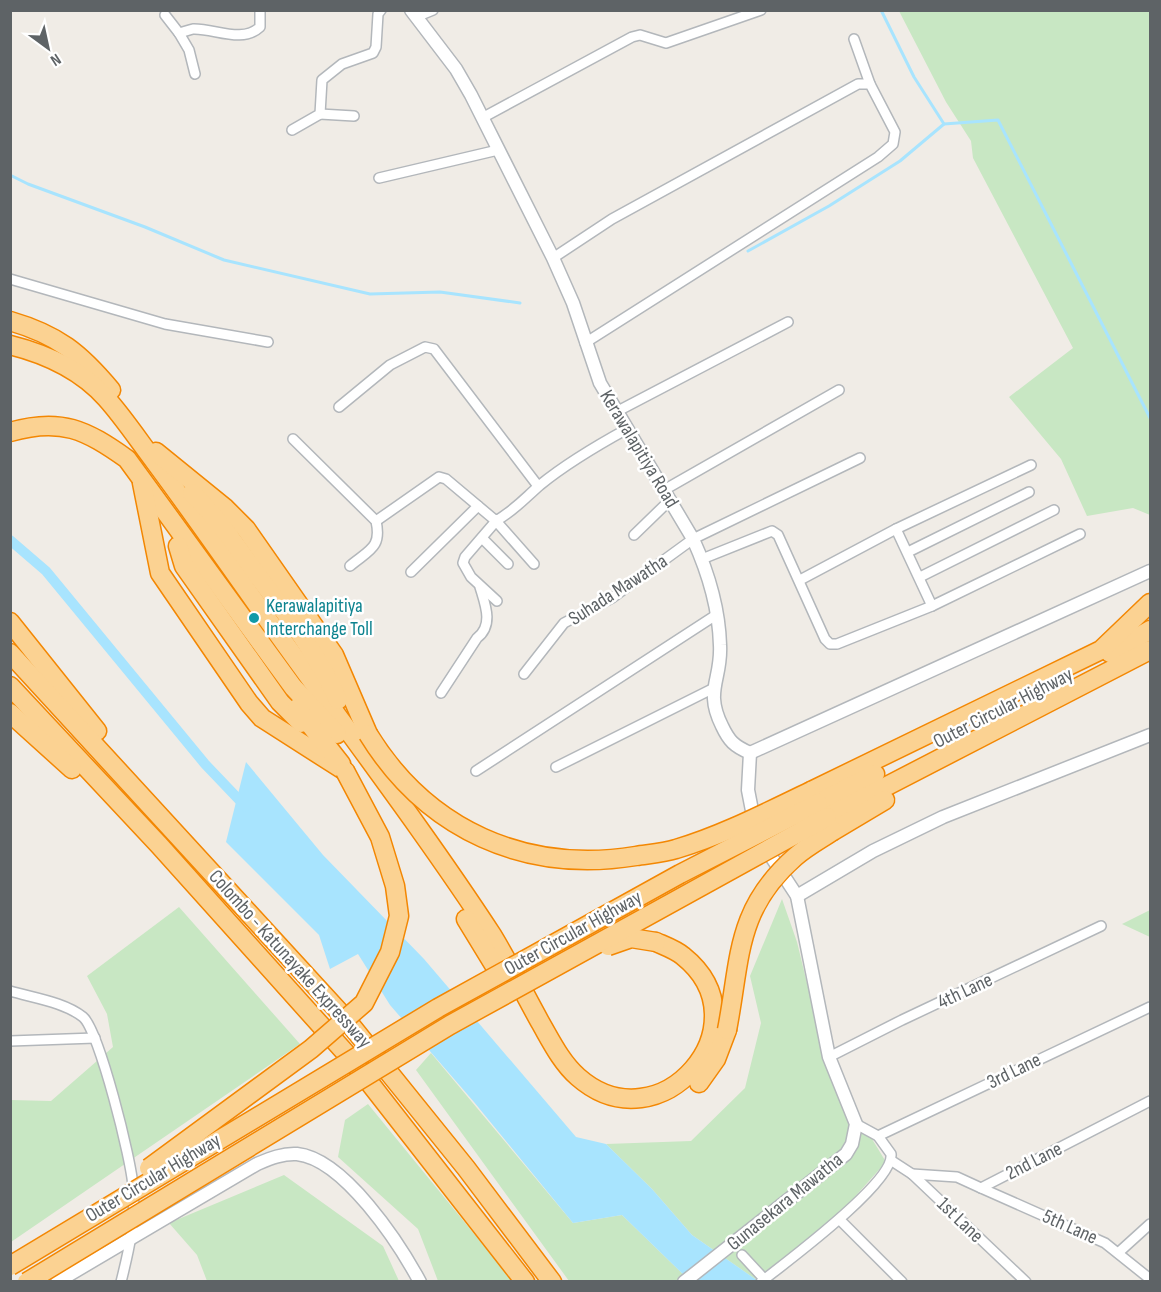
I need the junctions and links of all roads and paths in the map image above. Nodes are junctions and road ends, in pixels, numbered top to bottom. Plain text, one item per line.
1 (260, 10) edge
2 (381, 10) edge
3 (433, 10) edge
4 (760, 10) edge
5 (413, 14) edge
6 (165, 15) dead end
7 (179, 33) junction
8 (854, 39) dead end
9 (195, 74) dead end
10 (870, 84) junction
11 (320, 114) junction
12 (354, 116) dead end
13 (482, 118) junction
14 (292, 130) dead end
15 (498, 150) junction
16 (379, 178) dead end
17 (553, 258) junction
18 (10, 279) edge
19 (10, 321) edge
20 (788, 322) dead end
21 (268, 342) dead end
22 (585, 343) junction
23 (10, 345) edge
24 (10, 357) edge
25 (839, 390) dead end
26 (339, 407) dead end
27 (616, 412) junction
28 (627, 429) junction
29 (10, 432) edge
30 (293, 439) dead end
31 (153, 451) junction
32 (860, 458) dead end
33 (1031, 465) dead end
34 (171, 473) junction
35 (141, 478) junction
36 (538, 486) junction
37 (1029, 492) dead end
38 (154, 496) junction
39 (667, 496) junction
40 (478, 506) junction
41 (1054, 510) dead end
42 (170, 518) junction
43 (376, 521) junction
44 (496, 521) junction
45 (896, 530) junction
46 (1080, 534) dead end
47 (634, 536) dead end
48 (483, 539) junction
49 (693, 539) junction
50 (178, 546) junction
51 (908, 552) junction
52 (702, 559) junction
53 (508, 564) dead end
54 (534, 564) dead end
55 (350, 566) dead end
56 (1150, 571) edge
57 (411, 572) dead end
58 (920, 577) junction
59 (800, 580) junction
60 (479, 585) junction
61 (497, 601) dead end
62 (1150, 603) edge
63 (932, 606) junction
64 (1150, 613) edge
65 (716, 615) junction
66 (10, 622) edge
67 (1150, 624) edge
68 (1150, 630) edge
69 (1150, 635) edge
70 (1127, 642) junction
71 (1150, 650) edge
72 (10, 653) edge
73 (1150, 656) edge
74 (1108, 657) junction
75 (1150, 664) edge
76 (524, 674) dead end
77 (10, 686) edge
78 (714, 688) junction
79 (441, 693) dead end
80 (10, 713) edge
81 (308, 729) junction
82 (337, 734) junction
83 (1150, 735) edge
84 (362, 737) junction
85 (750, 753) junction
86 (556, 767) dead end
87 (345, 771) junction
88 (476, 771) dead end
89 (822, 811) junction
90 (190, 848) junction
91 (797, 896) junction
92 (209, 901) junction
93 (1101, 926) dead end
94 (10, 991) edge
95 (1150, 1007) edge
96 (450, 1025) junction
97 (95, 1038) junction
98 (10, 1041) edge
99 (829, 1058) junction
100 (1150, 1101) edge
101 (856, 1124) junction
102 (878, 1136) junction
103 (892, 1161) junction
104 (912, 1174) junction
105 (981, 1188) junction
106 (840, 1220) junction
107 (1150, 1224) edge
108 (66, 1230) junction
109 (133, 1236) junction
110 (1118, 1253) junction
111 (742, 1255) dead end
112 (10, 1266) edge
113 (1150, 1279) edge
114 (27, 1281) edge
115 (57, 1281) edge
116 (121, 1281) edge
117 (420, 1281) edge
118 (525, 1281) edge
119 (552, 1281) edge
120 (684, 1281) edge
121 (764, 1281) edge
122 (902, 1281) edge
123 (1026, 1281) edge

1 - 7 street
2 - 11 street
3 - 5 street
4 - 13 street
5 - 13 street, Kerawalapitiya Road
6 - 7 street
7 - 9 street
8 - 10 street
10 - 17 street
10 - 22 street
11 - 12 street
11 - 14 street
13 - 15 street, Kerawalapitiya Road
15 - 16 street
15 - 17 street, Kerawalapitiya Road
17 - 22 street, Kerawalapitiya Road
18 - 21 street
19 - 31 highway
20 - 27 street
22 - 27 street, Kerawalapitiya Road
23 - 84 highway
24 - 82 highway
25 - 39 street
26 - 36 street
27 - 28 street, Kerawalapitiya Road
28 - 36 street
28 - 39 street, Kerawalapitiya Road
29 - 35 highway
30 - 43 street
31 - 34 highway
31 - 84 highway
32 - 49 street, Suhada Mawatha
33 - 45 street
34 - 84 highway
34 - 84 highway
35 - 38 highway
35 - 87 highway
36 - 44 street
37 - 51 street
38 - 42 highway
38 - 87 highway
39 - 47 street
39 - 49 street, Kerawalapitiya Road
40 - 43 street
40 - 44 street
40 - 57 street
41 - 58 street
42 - 50 highway
42 - 81 highway
42 - 82 highway
43 - 55 street
44 - 48 street
44 - 54 street
45 - 51 street
45 - 59 street
46 - 63 street
48 - 53 street
48 - 60 street
49 - 52 street, Kerawalapitiya Road
49 - 76 street, Suhada Mawatha
50 - 81 highway
50 - 87 highway
51 - 58 street
52 - 59 street
52 - 65 street, Kerawalapitiya Road
56 - 85 street
58 - 63 street
59 - 63 street
60 - 61 street
60 - 79 street
62 - 74 highway
64 - 74 highway
65 - 78 street, Kerawalapitiya Road
65 - 88 street
66 - 90 highway
67 - 70 highway
68 - 70 highway, Outer Circular Highway
69 - 74 highway
70 - 74 highway, Outer Circular Highway
71 - 74 highway, Outer Circular Highway
72 - 90 highway, Colombo - Katunayake Expressway
73 - 74 highway
74 - 89 highway, Outer Circular Highway
75 - 89 highway
77 - 92 highway, Colombo - Katunayake Expressway
78 - 85 street, Kerawalapitiya Road
78 - 86 street
80 - 92 highway
81 - 87 highway
82 - 89 highway, bridge
83 - 91 street
84 - 89 highway, bridge
84 - 96 highway, bridge
85 - 91 street
87 - 108 highway, bridge
89 - 96 highway, Outer Circular Highway, bridge
89 - 108 highway, Outer Circular Highway, bridge
90 - 119 highway, Colombo - Katunayake Expressway
91 - 99 street
92 - 118 highway, Colombo - Katunayake Expressway
93 - 99 street, 4th Lane
94 - 97 street
95 - 102 street, 3rd Lane
96 - 114 highway, Outer Circular Highway, bridge
97 - 98 street
97 - 109 street
99 - 101 street
100 - 105 street, 2nd Lane
101 - 102 street
101 - 120 street, Gunasekara Mawatha
102 - 103 street
103 - 104 street, 1st Lane
103 - 106 street
104 - 105 street
104 - 123 street, 1st Lane
105 - 110 street, 5th Lane
106 - 121 street
106 - 122 street
107 - 110 street
108 - 112 highway, Outer Circular Highway, bridge
109 - 115 street
109 - 116 street
109 - 117 street
110 - 113 street, 5th Lane
111 - 121 street

